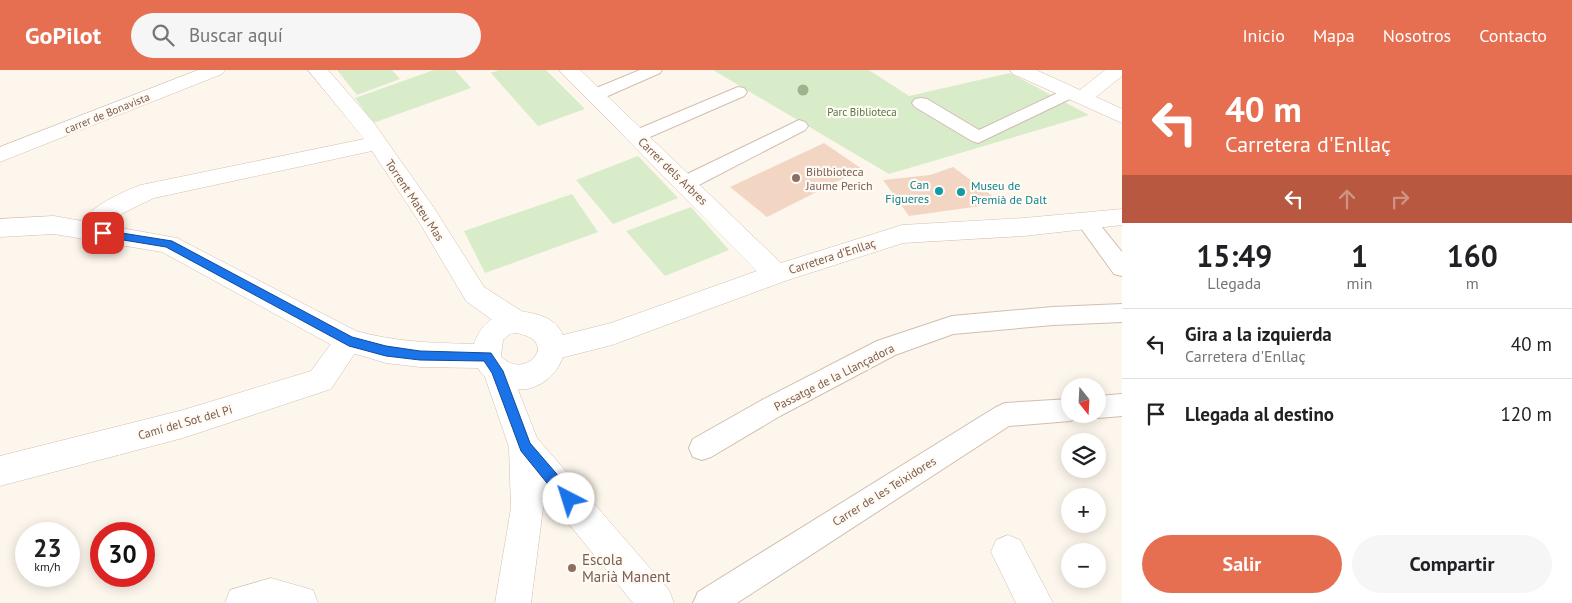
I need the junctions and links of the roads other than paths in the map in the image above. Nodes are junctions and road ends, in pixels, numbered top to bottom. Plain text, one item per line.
1 (318, 70) edge
2 (569, 70) edge
3 (654, 70) edge
4 (1020, 70) edge
5 (1118, 70) edge
6 (216, 73) edge
7 (738, 92) dead end
8 (595, 95) junction
9 (1075, 96) junction
10 (921, 103) dead end
11 (1122, 117) edge
12 (799, 126) dead end
13 (637, 136) junction
14 (377, 143) junction
15 (0, 155) edge
16 (686, 183) junction
17 (1122, 217) edge
18 (1085, 220) junction
19 (0, 228) edge
20 (86, 231) junction
21 (1119, 262) edge
22 (776, 274) junction
23 (1122, 313) edge
24 (516, 322) junction
25 (349, 341) junction
26 (553, 348) junction
27 (492, 364) junction
28 (1122, 406) edge
29 (1106, 407) edge
30 (1061, 411) edge
31 (525, 447) junction
32 (702, 448) dead end
33 (0, 471) edge
34 (1008, 552) dead end
35 (243, 603) edge
36 (300, 603) edge
37 (513, 603) edge
38 (656, 603) edge
39 (709, 603) edge
40 (1035, 603) edge

1 - 14 street, Torrent Mateu Mas
2 - 8 street, Carrer dels Arbres
3 - 8 street
4 - 9 street
5 - 9 street
6 - 15 street, carrer de Bonavista
7 - 13 street
8 - 13 street, Carrer dels Arbres
9 - 10 street
9 - 11 street
12 - 16 street
13 - 16 street, Carrer dels Arbres
14 - 20 street
14 - 24 street, Torrent Mateu Mas
16 - 22 street, Carrer dels Arbres
17 - 18 street, Carretera d'Enllaç
18 - 21 street
18 - 22 street, Carretera d'Enllaç
19 - 20 street
20 - 25 street
22 - 26 street, Carretera d'Enllaç
23 - 32 street, Passatge de la Llançadora
24 - 26 street
24 - 27 street
25 - 27 street
25 - 33 street, Camí del Sot del Pi
26 - 27 street
27 - 31 street
28 - 29 street
30 - 39 street, Carrer de les Teixidores
31 - 37 street
31 - 38 street
34 - 40 street
35 - 36 street

